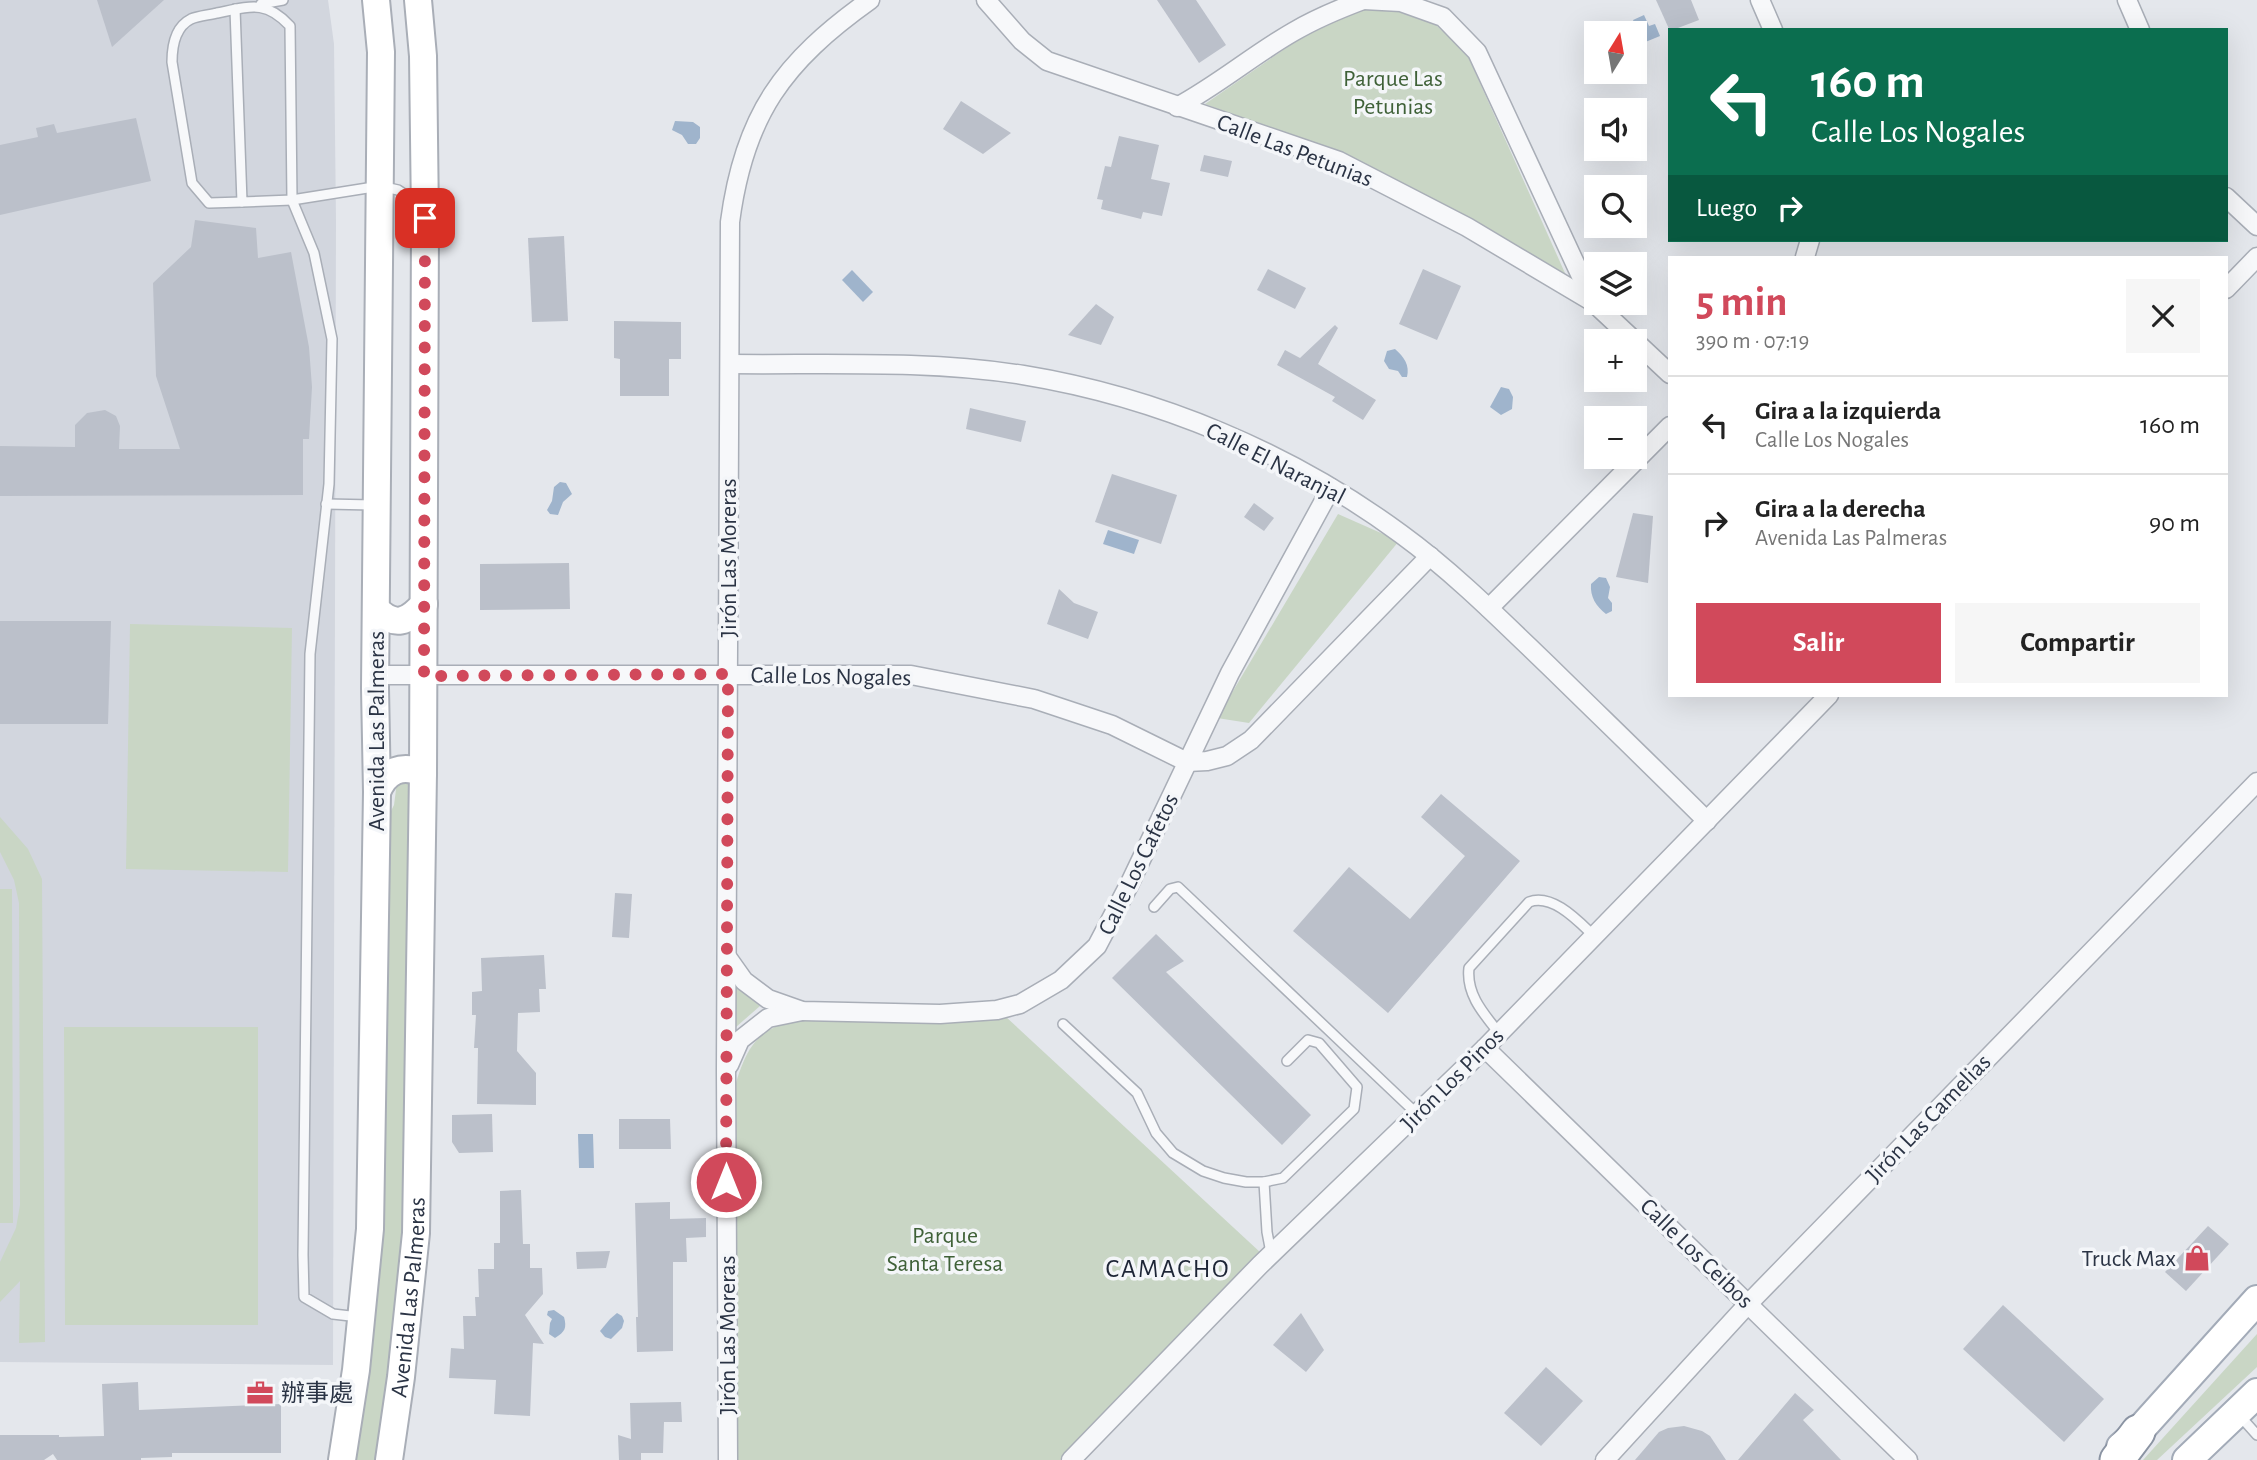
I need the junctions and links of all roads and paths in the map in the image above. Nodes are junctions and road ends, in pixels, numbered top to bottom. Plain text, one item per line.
1 (283, 0) edge
2 (376, 0) edge
3 (418, 0) edge
4 (870, 0) edge
5 (986, 0) edge
6 (1363, 0) edge
7 (1760, 0) edge
8 (2127, 0) edge
9 (257, 5) junction
10 (235, 9) junction
11 (1772, 28) edge
12 (2139, 28) edge
13 (1177, 107) junction
14 (380, 186) junction
15 (2228, 199) edge
16 (292, 200) junction
17 (242, 202) junction
18 (425, 218) junction
19 (2257, 226) edge
20 (2257, 257) edge
21 (1584, 283) edge
22 (2228, 287) edge
23 (1584, 297) edge
24 (1607, 315) edge
25 (730, 365) junction
26 (1668, 372) edge
27 (1668, 428) edge
28 (1331, 488) junction
29 (326, 504) junction
30 (377, 505) junction
31 (1430, 556) junction
32 (424, 604) junction
33 (1489, 608) junction
34 (376, 609) junction
35 (728, 674) junction
36 (376, 675) junction
37 (424, 676) junction
38 (1827, 697) edge
39 (1187, 762) junction
40 (423, 773) junction
41 (2257, 782) edge
42 (377, 792) junction
43 (1707, 821) junction
44 (1154, 907) dead end
45 (1594, 936) junction
46 (727, 957) junction
47 (802, 1011) junction
48 (1063, 1024) dead end
49 (1499, 1033) junction
50 (1485, 1048) junction
51 (1287, 1061) dead end
52 (726, 1071) junction
53 (1417, 1114) junction
54 (1264, 1182) junction
55 (1272, 1255) junction
56 (2257, 1300) edge
57 (1749, 1303) junction
58 (362, 1317) junction
59 (2257, 1393) edge
60 (2236, 1412) junction
61 (2138, 1432) junction
62 (2257, 1434) edge
63 (342, 1460) edge
64 (389, 1460) edge
65 (728, 1460) edge
66 (1071, 1460) edge
67 (1605, 1460) edge
68 (1908, 1460) edge
69 (2107, 1460) edge
70 (2117, 1460) edge
71 (2187, 1460) edge

1 - 9 lane
2 - 14 main road, Avenida Las Palmeras
3 - 18 main road, Avenida Las Palmeras
4 - 25 street, Jirón Las Moreras
5 - 13 street, Calle Las Petunias
6 - 13 street
6 - 21 street
7 - 11 street
8 - 12 street
9 - 10 lane
9 - 16 lane
10 - 17 lane
10 - 17 lane
13 - 23 street, Calle Las Petunias
14 - 16 lane
14 - 18 lane
14 - 30 main road, Avenida Las Palmeras
15 - 19 street
16 - 17 lane
16 - 29 lane
18 - 32 main road, Avenida Las Palmeras
20 - 22 street
24 - 26 street, Calle Las Petunias
25 - 28 street, Calle El Naranjal
25 - 35 street, Jirón Las Moreras
27 - 33 street
28 - 31 street, Calle El Naranjal
28 - 39 street, Calle Los Cafetos
29 - 30 lane
29 - 58 lane
30 - 34 main road, Avenida Las Palmeras
31 - 33 street, Calle El Naranjal
31 - 39 street, Calle Los Cafetos
32 - 34 main road
32 - 37 main road, Avenida Las Palmeras
33 - 43 street, Calle El Naranjal
34 - 36 main road, Avenida Las Palmeras
35 - 37 street, Calle Los Nogales
35 - 39 street, Calle Los Nogales
35 - 46 street, Jirón Las Moreras
36 - 37 street, Calle Los Nogales
36 - 42 main road, Avenida Las Palmeras
37 - 40 main road, Avenida Las Palmeras
38 - 43 street, Jirón Los Pinos
39 - 47 street, Calle Los Cafetos
40 - 42 main road
40 - 64 main road, Avenida Las Palmeras
41 - 57 street, Jirón Las Camelias
42 - 58 main road, Avenida Las Palmeras
43 - 45 street, Jirón Los Pinos
44 - 53 lane
45 - 49 street, Jirón Los Pinos
45 - 49 lane
46 - 47 street, Calle Los Cafetos
46 - 52 street, Jirón Las Moreras
47 - 52 street, Calle Los Cafetos
48 - 54 lane
49 - 50 street, Jirón Los Pinos
50 - 53 street, Jirón Los Pinos
50 - 57 street, Calle Los Ceibos
51 - 54 lane
52 - 65 street, Jirón Las Moreras
53 - 55 street, Jirón Los Pinos
54 - 55 lane
55 - 66 street, Jirón Los Pinos
56 - 61 main road
57 - 67 street, Jirón Las Camelias
57 - 68 street, Calle Los Ceibos
58 - 63 main road, Avenida Las Palmeras
59 - 60 main road
60 - 62 lane
60 - 71 main road
61 - 69 main road
61 - 70 highway

